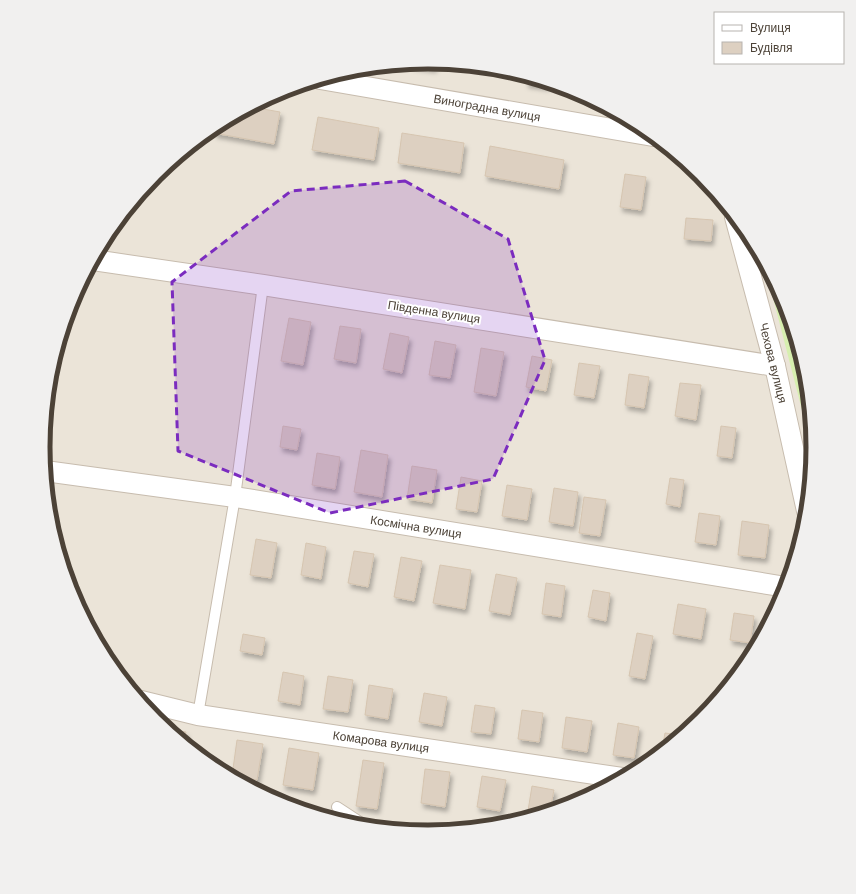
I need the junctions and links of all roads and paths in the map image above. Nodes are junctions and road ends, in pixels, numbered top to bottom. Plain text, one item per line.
1 (331, 82) edge
2 (639, 134) edge
3 (739, 233) edge
4 (99, 261) edge
5 (263, 285) junction
6 (775, 366) junction
7 (51, 472) edge
8 (803, 494) edge
9 (235, 497) junction
10 (779, 586) edge
11 (151, 703) edge
12 (198, 714) junction
13 (612, 777) edge
14 (337, 807) dead end
15 (354, 818) edge

1 - 2 street, Виноградна вулиця
3 - 6 street, Чехова вулиця
4 - 5 street, Південна вулиця
5 - 6 street, Південна вулиця
5 - 9 lane
6 - 8 street, Чехова вулиця
7 - 9 street, Космічна вулиця
9 - 10 street, Космічна вулиця
9 - 12 lane
11 - 12 street, Комарова вулиця
12 - 13 street, Комарова вулиця
14 - 15 lane

